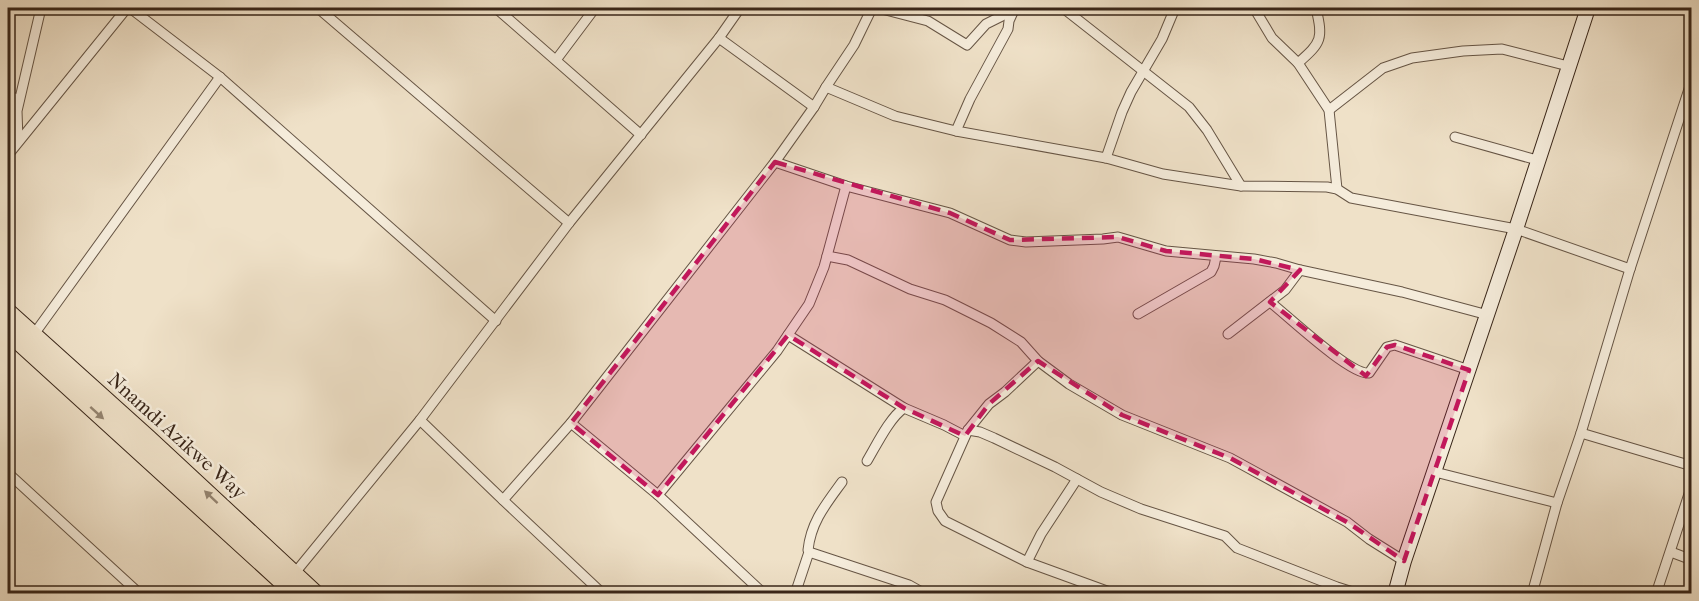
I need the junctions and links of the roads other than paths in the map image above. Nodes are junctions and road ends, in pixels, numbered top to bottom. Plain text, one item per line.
1 (41, 8) edge
2 (129, 8) edge
3 (318, 8) edge
4 (496, 8) edge
5 (595, 8) edge
6 (740, 8) edge
7 (872, 8) edge
8 (878, 8) edge
9 (1063, 8) edge
10 (1175, 8) edge
11 (1254, 8) edge
12 (1316, 8) edge
13 (1588, 8) edge
14 (1016, 9) edge
15 (719, 38) junction
16 (556, 60) junction
17 (1298, 63) junction
18 (1568, 66) junction
19 (1143, 71) junction
20 (220, 76) junction
21 (1692, 80) edge
22 (826, 87) junction
23 (8, 95) edge
24 (19, 100) junction
25 (814, 107) junction
26 (1329, 110) junction
27 (956, 131) junction
28 (641, 135) junction
29 (1455, 136) dead end
30 (18, 141) junction
31 (8, 155) edge
32 (1106, 158) junction
33 (1537, 160) junction
34 (775, 162) junction
35 (846, 186) junction
36 (1241, 186) junction
37 (1336, 189) junction
38 (569, 223) junction
39 (1516, 229) junction
40 (827, 256) junction
41 (1216, 257) junction
42 (1630, 269) junction
43 (1300, 270) junction
44 (1270, 302) junction
45 (8, 313) edge
46 (1138, 314) dead end
47 (1488, 315) junction
48 (496, 321) junction
49 (8, 334) edge
50 (1228, 334) dead end
51 (788, 335) junction
52 (33, 337) junction
53 (1038, 361) junction
54 (1469, 370) junction
55 (904, 408) junction
56 (420, 420) junction
57 (571, 423) junction
58 (967, 433) junction
59 (1581, 433) junction
60 (867, 461) dead end
61 (1692, 466) edge
62 (1435, 472) junction
63 (8, 473) edge
64 (1077, 479) junction
65 (842, 482) dead end
66 (1692, 485) edge
67 (658, 495) junction
68 (503, 500) junction
69 (1557, 503) junction
70 (809, 552) junction
71 (1671, 552) junction
72 (1692, 560) edge
73 (1404, 561) junction
74 (1027, 562) junction
75 (294, 574) junction
76 (140, 594) edge
77 (297, 594) edge
78 (315, 594) edge
79 (603, 594) edge
80 (764, 594) edge
81 (795, 594) edge
82 (925, 594) edge
83 (1115, 594) edge
84 (1359, 594) edge
85 (1395, 594) edge
86 (1532, 594) edge
87 (1656, 594) edge

1 - 24 street
2 - 20 street
2 - 30 street
3 - 38 street
4 - 16 street
5 - 16 street
6 - 15 street
7 - 22 street
8 - 14 street
9 - 19 street
10 - 19 street
11 - 17 street
12 - 17 street
13 - 18 street
14 - 27 street
15 - 25 street
15 - 28 street
16 - 28 street
17 - 26 street
18 - 26 street
18 - 33 street
19 - 32 street
19 - 36 street
20 - 48 street
20 - 52 street
21 - 42 street
22 - 25 street
22 - 27 street
23 - 24 street
24 - 30 street
25 - 34 street
26 - 37 street
27 - 32 street
28 - 38 street
29 - 33 street
30 - 31 street
32 - 36 street
33 - 39 street
34 - 35 street
34 - 57 street
35 - 40 street
35 - 41 street
36 - 37 street
37 - 39 street
38 - 48 street
39 - 42 street
39 - 47 street
40 - 51 street
40 - 53 street
41 - 43 street
41 - 46 street
42 - 59 street
43 - 44 street
43 - 47 street
44 - 50 street
44 - 54 street
45 - 52 highway, Nnamdi Azikwe Way
47 - 54 street
48 - 56 street
49 -> 77 highway, Nnamdi Azikwe Way
51 - 55 street
51 - 67 street
75 -> 52 highway, Nnamdi Azikwe Way
53 - 58 street
53 - 73 street
54 - 62 street
55 - 58 street
55 - 60 street
56 - 68 street
56 - 75 street
57 - 67 street
57 - 68 street
58 - 64 street
58 - 74 street
59 - 61 street
59 - 69 street
62 - 69 street
62 - 73 street
63 - 76 street
64 - 74 street
64 - 84 street
65 - 70 street
66 - 71 street
67 - 80 street
68 - 79 street
69 - 86 street
70 - 81 street
70 - 82 street
71 - 72 street
71 - 87 street
73 - 85 street
74 - 83 street
75 - 78 highway, Nnamdi Azikwe Way

